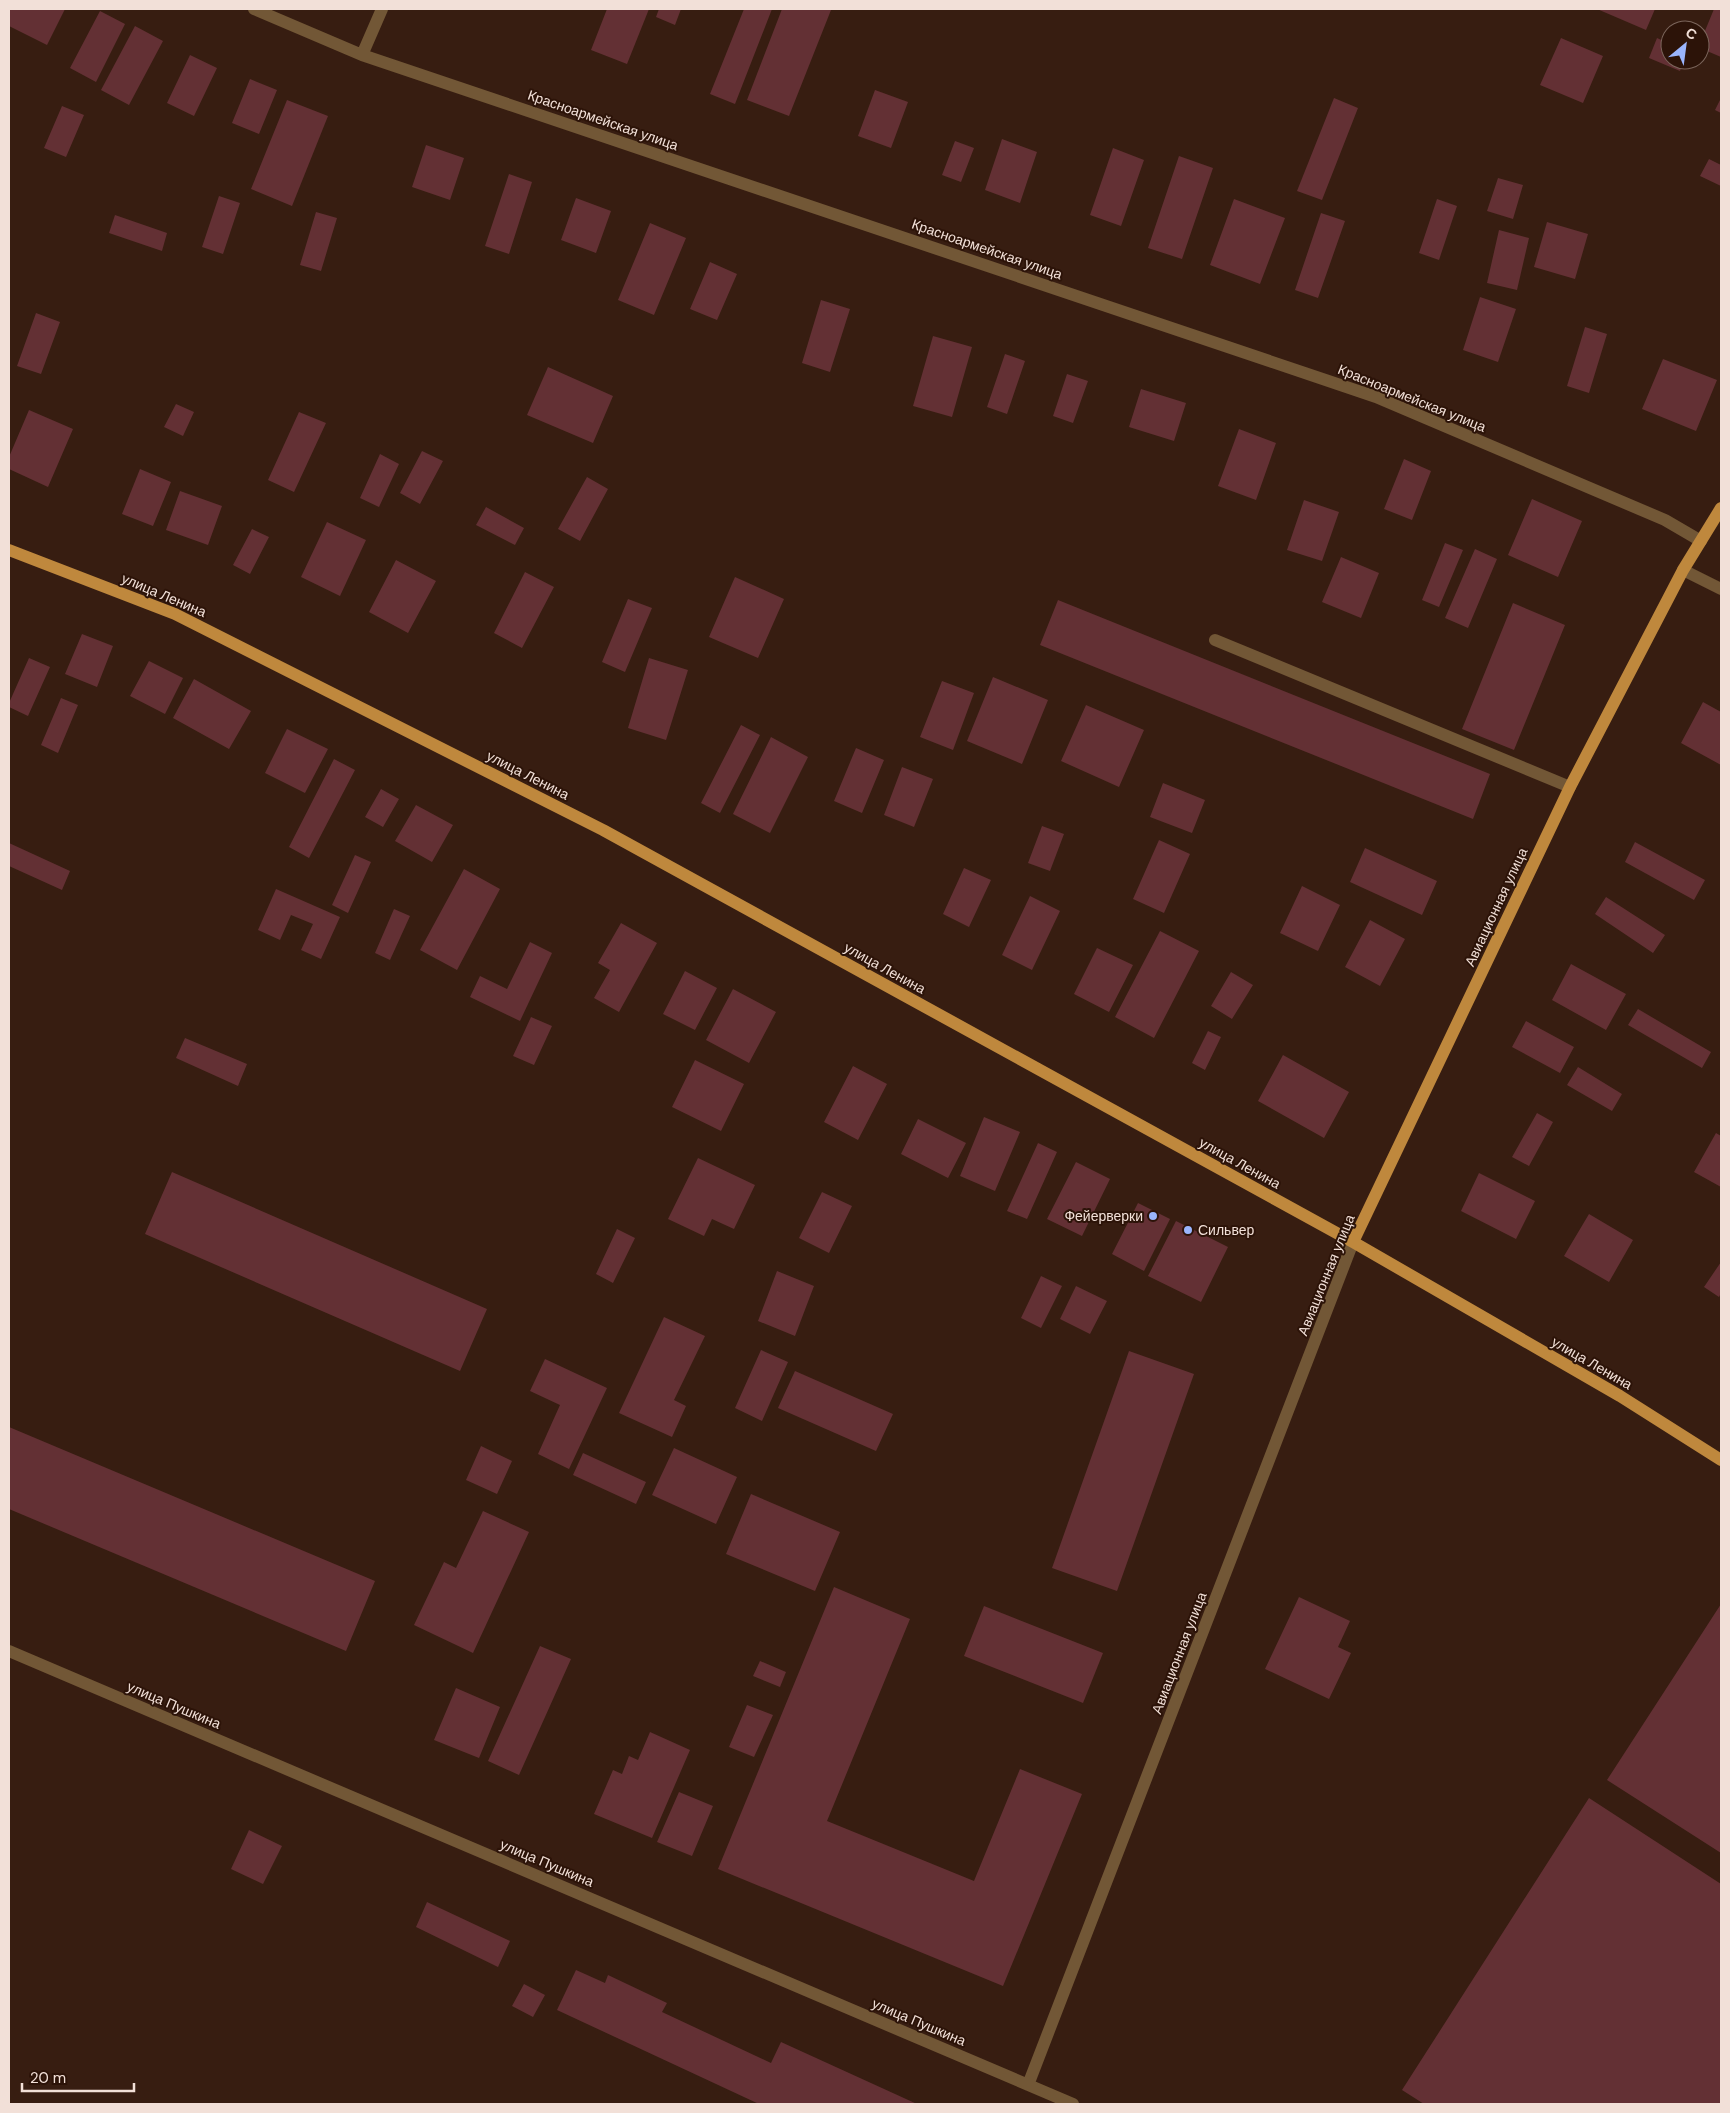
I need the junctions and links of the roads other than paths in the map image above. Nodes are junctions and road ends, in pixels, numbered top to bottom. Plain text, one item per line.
1 (254, 9) edge
2 (382, 9) edge
3 (362, 55) junction
4 (1721, 508) edge
5 (1701, 541) junction
6 (9, 550) edge
7 (1683, 570) junction
8 (1721, 589) edge
9 (1215, 640) dead end
10 (1570, 787) junction
11 (1353, 1242) junction
12 (1721, 1460) edge
13 (9, 1650) edge
14 (1028, 2085) junction
15 (1073, 2104) edge

1 - 3 street, Красноармейская улица
2 - 3 street
3 - 5 street, Красноармейская улица
4 - 5 main road, Авиационная улица
5 - 7 main road, Авиационная улица
6 - 11 main road, улица Ленина
7 - 8 street
7 - 10 main road, Авиационная улица
9 - 10 street
10 - 11 main road, Авиационная улица
11 - 12 main road, улица Ленина
11 - 14 street, Авиационная улица
13 - 14 street, улица Пушкина
14 - 15 street, улица Пушкина

